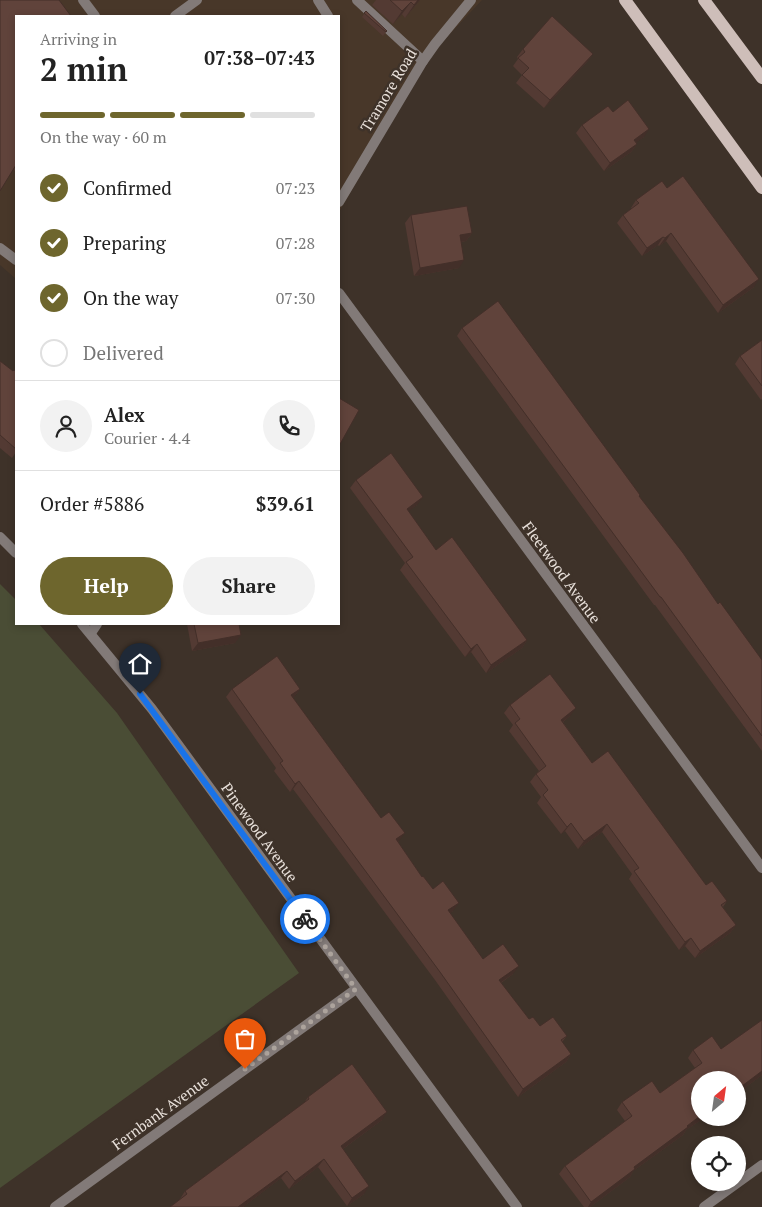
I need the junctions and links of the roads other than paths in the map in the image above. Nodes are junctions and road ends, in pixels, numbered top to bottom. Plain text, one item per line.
1 (83, 0) edge
2 (197, 0) edge
3 (318, 0) edge
4 (357, 0) edge
5 (471, 0) edge
6 (625, 0) edge
7 (704, 0) edge
8 (94, 15) edge
9 (176, 15) edge
10 (327, 15) edge
11 (424, 61) junction
12 (762, 78) edge
13 (762, 188) edge
14 (340, 200) edge
15 (0, 248) edge
16 (15, 259) edge
17 (340, 294) edge
18 (0, 537) edge
19 (15, 552) edge
20 (83, 625) edge
21 (96, 625) edge
22 (91, 633) junction
23 (762, 868) edge
24 (356, 989) junction
25 (762, 1165) edge
26 (55, 1207) edge
27 (517, 1207) edge
28 (704, 1207) edge

1 - 8 street
2 - 9 street
3 - 10 street
4 - 11 street
5 - 11 street, Tramore Road
6 - 13 main road
7 - 12 main road
11 - 14 street, Tramore Road
15 - 16 street
17 - 23 street, Fleetwood Avenue
18 - 19 street
20 - 22 street, Pinewood Avenue
21 - 22 street
22 - 24 street, Pinewood Avenue
24 - 26 street, Fernbank Avenue
24 - 27 street, Pinewood Avenue
25 - 28 street

